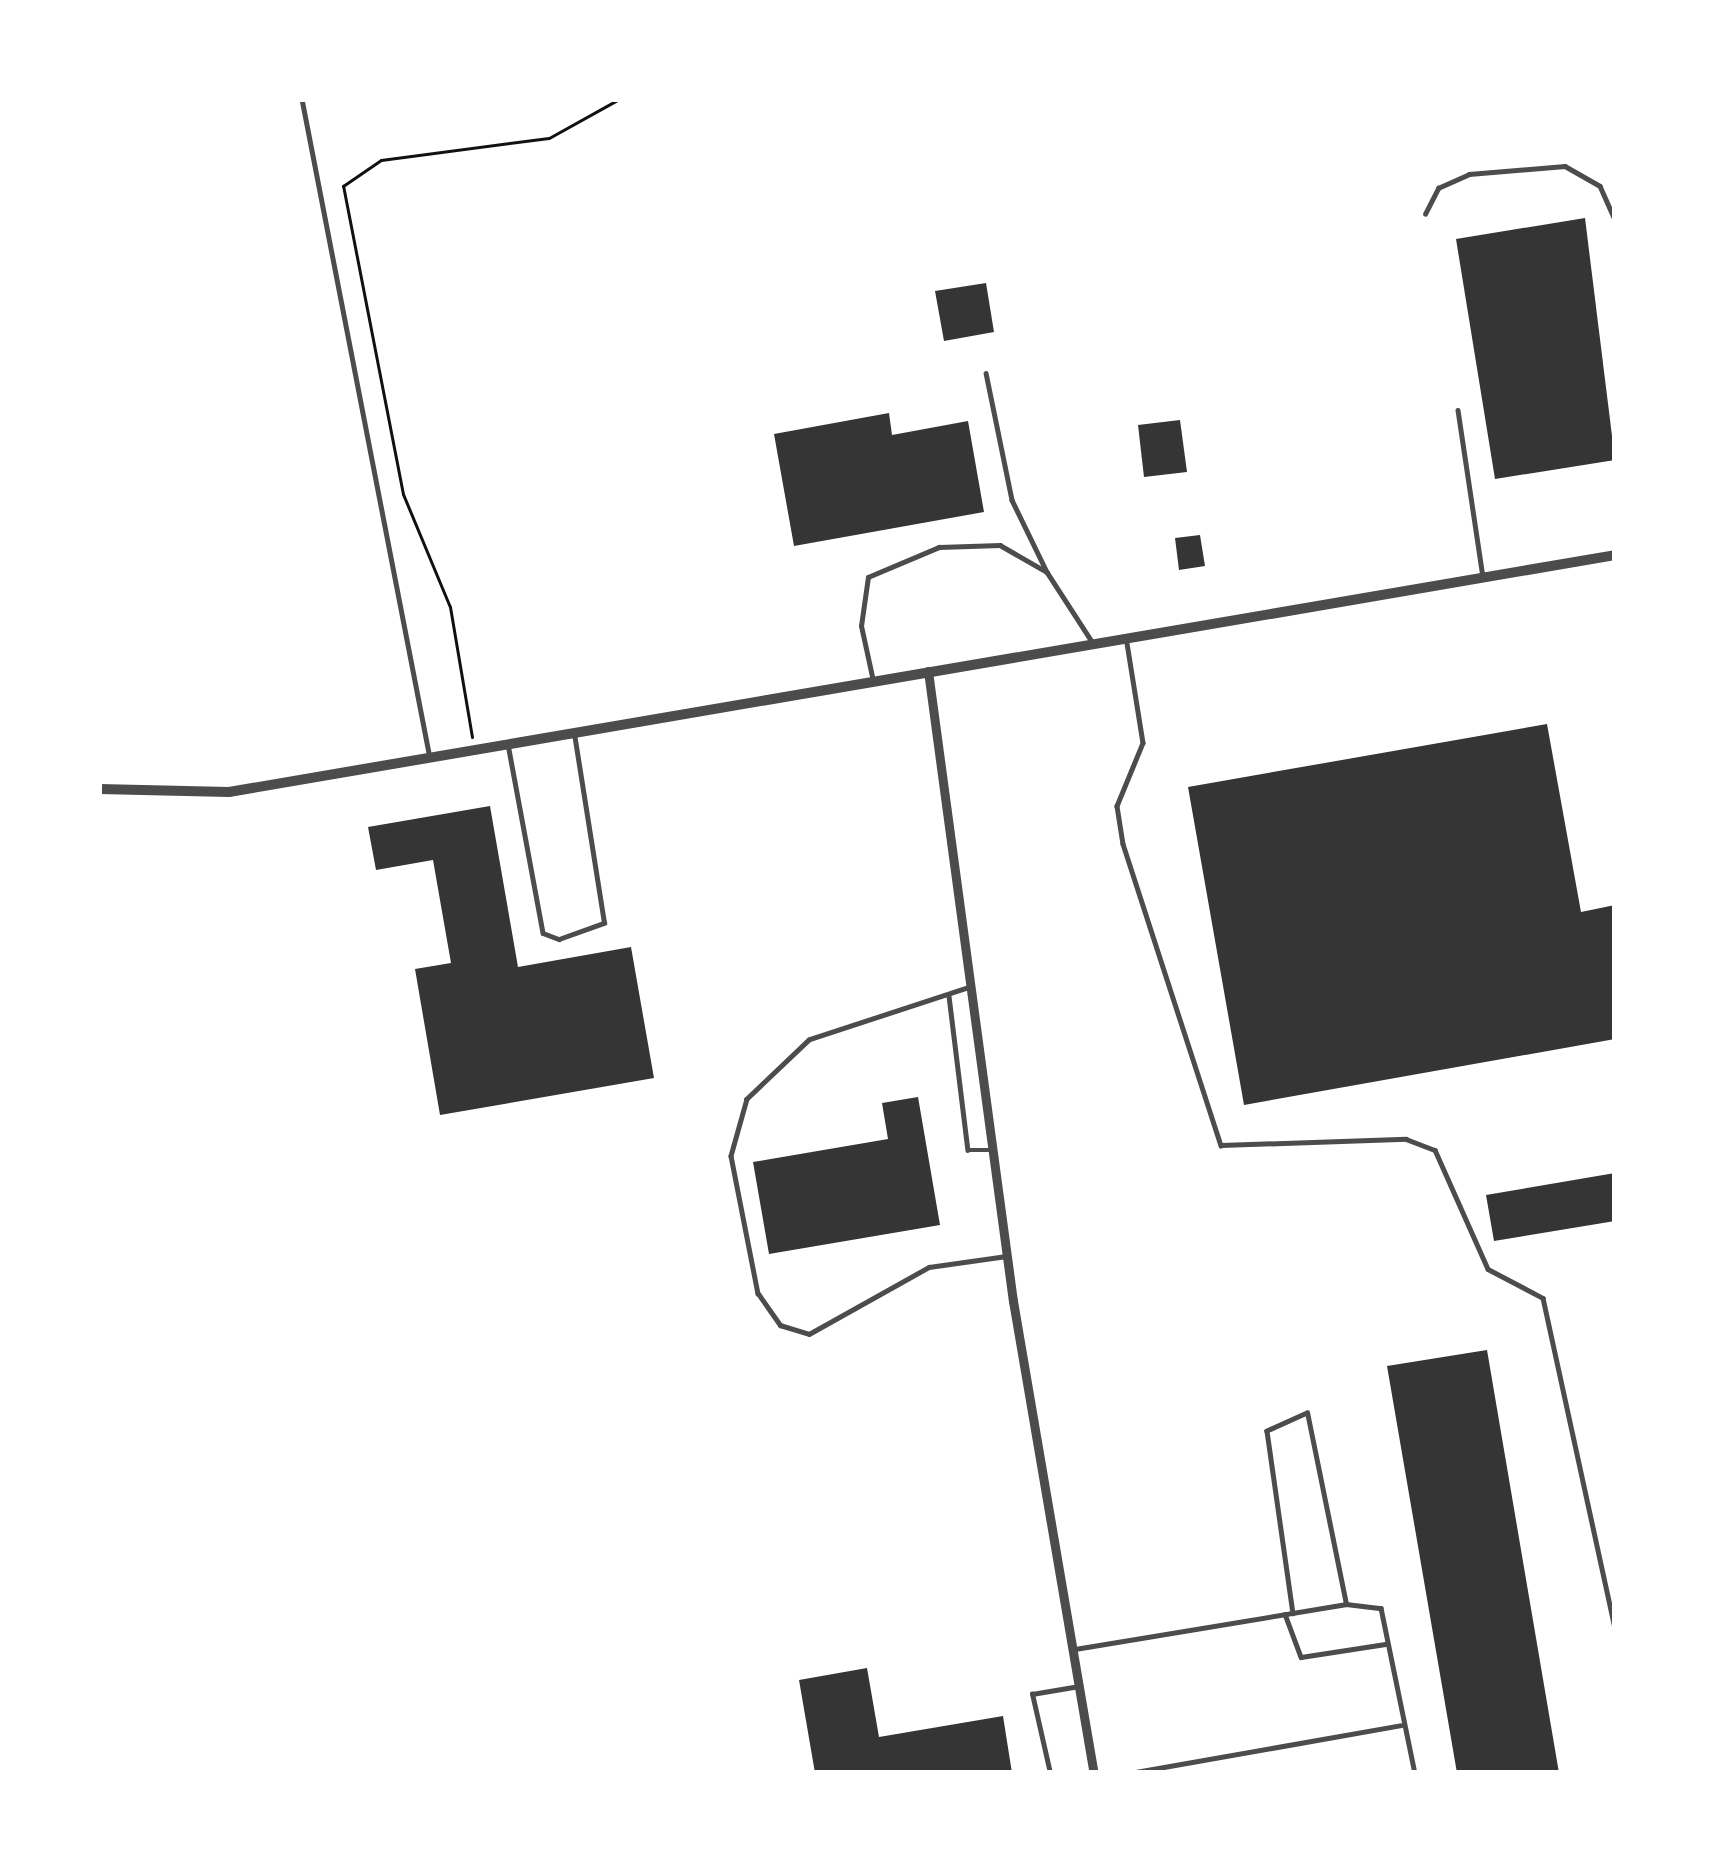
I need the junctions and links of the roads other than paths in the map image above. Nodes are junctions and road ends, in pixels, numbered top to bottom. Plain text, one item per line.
1 (302, 99) edge
2 (1426, 214) dead end
3 (1615, 219) edge
4 (986, 373) dead end
5 (1458, 410) dead end
6 (1615, 555) edge
7 (1047, 572) junction
8 (1483, 578) junction
9 (1126, 638) junction
10 (1094, 643) junction
11 (928, 671) junction
12 (873, 681) junction
13 (574, 733) junction
14 (508, 744) junction
15 (430, 758) junction
16 (99, 789) edge
17 (970, 987) junction
18 (948, 993) junction
19 (993, 1150) junction
20 (1007, 1256) junction
21 (1346, 1604) junction
22 (1289, 1613) junction
23 (1615, 1629) edge
24 (1388, 1644) junction
25 (1075, 1649) junction
26 (1080, 1686) junction
27 (1401, 1725) junction
28 (1050, 1773) edge
29 (1094, 1773) edge
30 (1130, 1773) edge
31 (1415, 1773) edge

1 - 15 lane
2 - 3 lane
4 - 7 lane
5 - 8 lane
6 - 8 street
7 - 10 lane
7 - 12 lane
8 - 9 street
9 - 10 street
9 - 23 lane
10 - 11 street
11 - 12 street
11 - 17 street
12 - 13 street
13 - 14 street
13 - 14 lane
14 - 15 street
15 - 16 street
17 - 18 lane
17 - 19 street
18 - 19 lane
18 - 20 lane
19 - 20 street
20 - 25 street
21 - 22 lane
21 - 22 lane
21 - 24 lane
22 - 24 lane
22 - 25 lane
24 - 27 lane
25 - 26 street
26 - 28 lane
26 - 29 street
27 - 30 lane
27 - 31 lane

